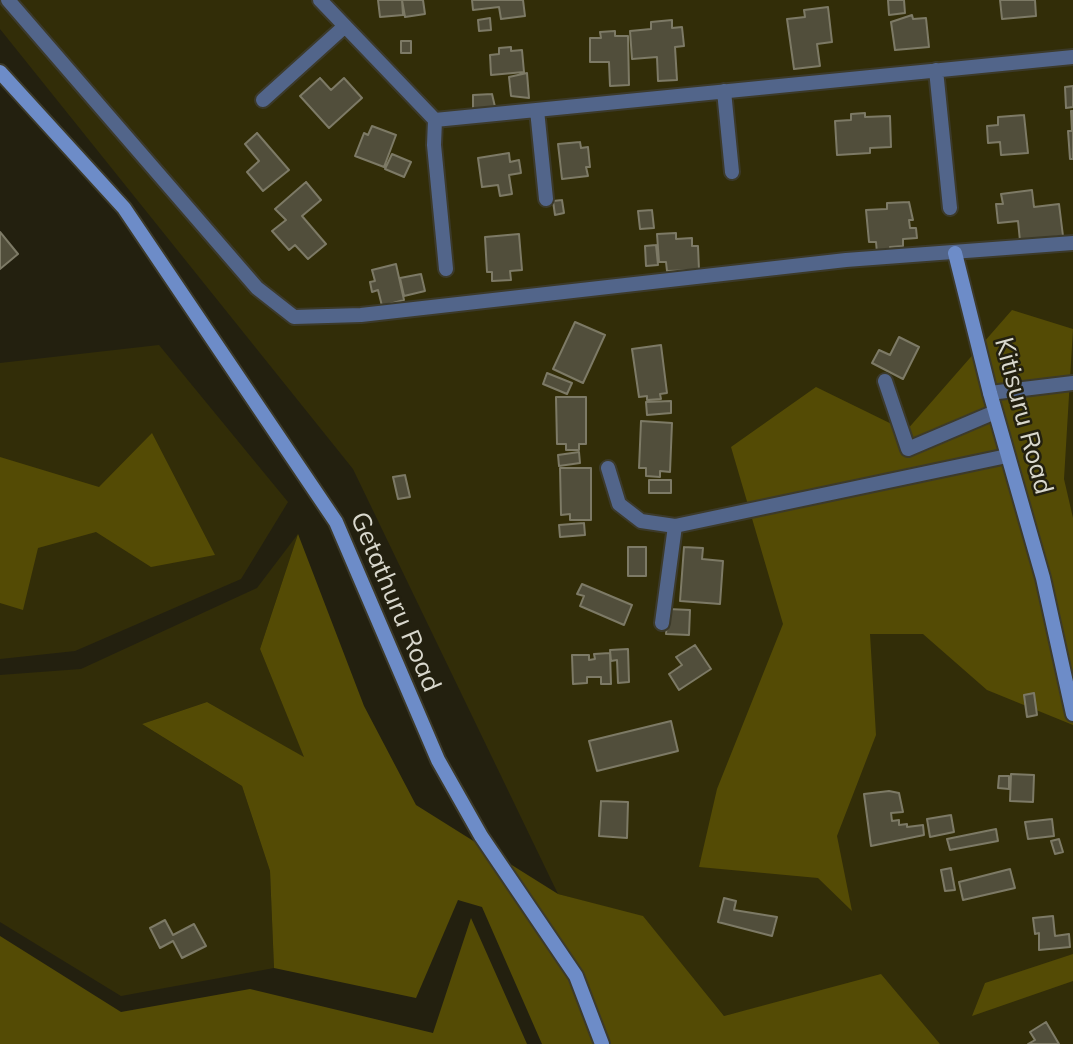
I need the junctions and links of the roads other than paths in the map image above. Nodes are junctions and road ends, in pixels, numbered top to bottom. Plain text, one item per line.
1 (8, 0) edge
2 (320, 0) edge
3 (345, 26) junction
4 (1073, 57) edge
5 (936, 70) junction
6 (0, 72) edge
7 (724, 91) junction
8 (264, 100) dead end
9 (537, 110) junction
10 (435, 120) junction
11 (732, 172) dead end
12 (546, 199) dead end
13 (950, 208) dead end
14 (1073, 243) edge
15 (955, 253) junction
16 (446, 270) dead end
17 (885, 381) dead end
18 (1073, 383) edge
19 (990, 393) junction
20 (995, 412) junction
21 (1007, 456) junction
22 (608, 468) dead end
23 (675, 526) junction
24 (662, 624) dead end
25 (1073, 714) edge
26 (602, 1044) edge

1 - 15 street
2 - 3 street
3 - 8 street
3 - 10 street
4 - 5 street
5 - 7 street
5 - 13 street
6 - 26 main road, Getathuru Road
7 - 9 street
7 - 11 street
9 - 10 street
9 - 12 street
10 - 16 street
14 - 15 street
15 - 19 main road, Kitisuru Road
17 - 20 street
18 - 19 street
19 - 20 main road, Kitisuru Road
20 - 21 main road, Kitisuru Road
21 - 23 street
21 - 25 main road, Kitisuru Road
22 - 23 street
23 - 24 street

